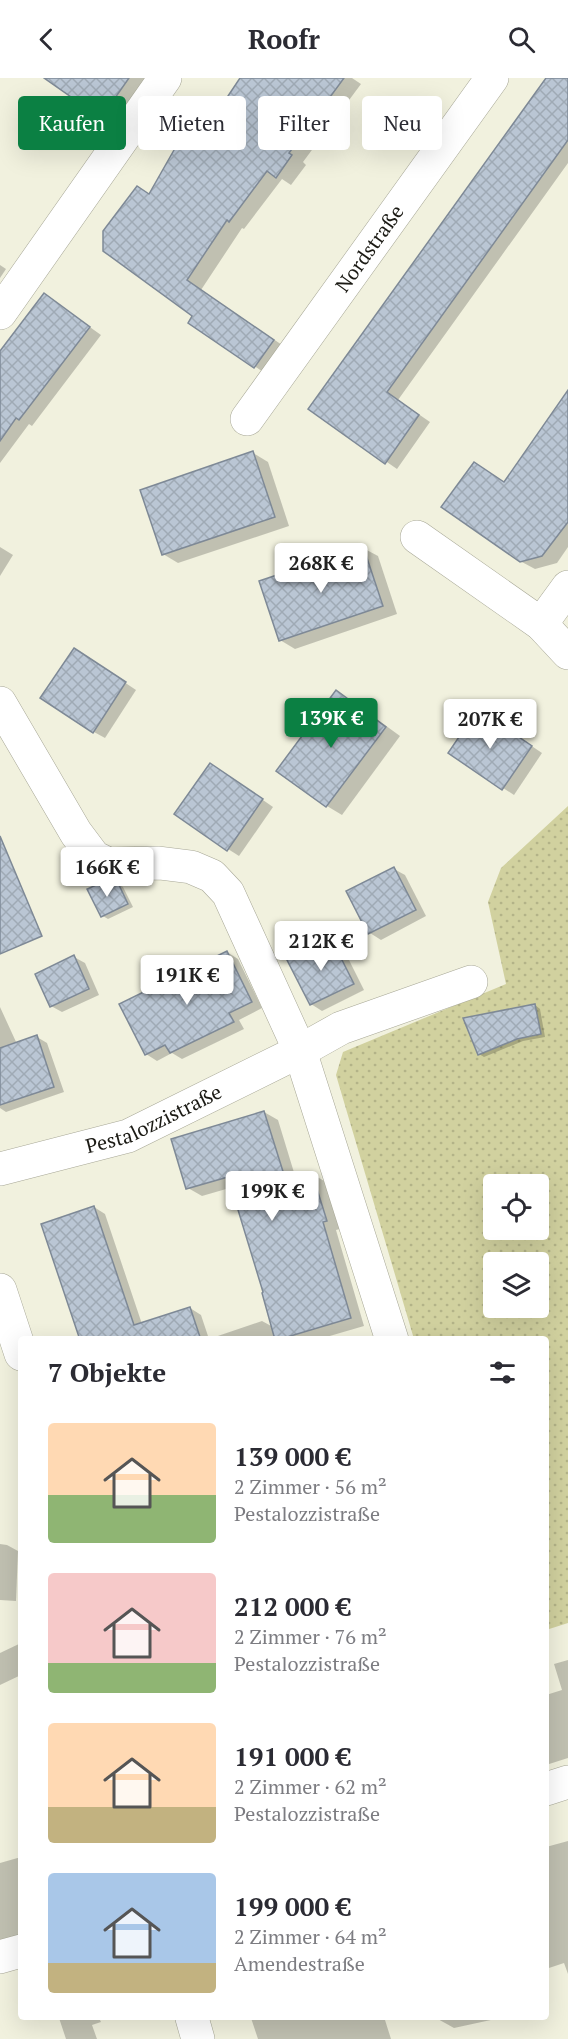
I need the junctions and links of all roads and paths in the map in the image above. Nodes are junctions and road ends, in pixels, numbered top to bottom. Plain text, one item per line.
1 (165, 78) edge
2 (492, 78) edge
3 (0, 313) edge
4 (247, 419) dead end
5 (417, 537) dead end
6 (568, 587) edge
7 (541, 624) junction
8 (568, 653) edge
9 (0, 703) edge
10 (471, 982) dead end
11 (300, 1051) junction
12 (0, 1169) edge
13 (0, 1290) edge
14 (392, 1336) edge
15 (18, 1345) edge
16 (568, 1782) edge
17 (549, 1788) edge
18 (18, 1952) edge
19 (0, 1957) edge
20 (193, 2020) edge
21 (198, 2039) edge

1 - 3 street
2 - 4 street, Nordstraße
5 - 7 street
6 - 7 street
7 - 8 street
9 - 11 street
10 - 11 street, Pestalozzistraße
11 - 12 street, Pestalozzistraße
11 - 14 street
13 - 15 street
16 - 17 street
18 - 19 street
20 - 21 street

